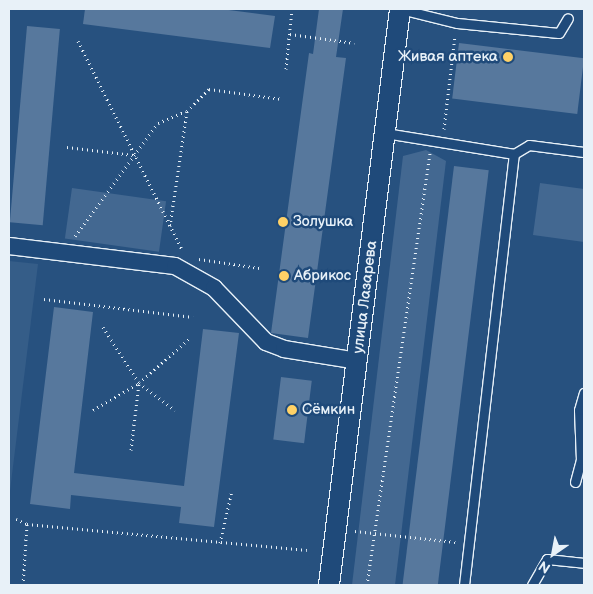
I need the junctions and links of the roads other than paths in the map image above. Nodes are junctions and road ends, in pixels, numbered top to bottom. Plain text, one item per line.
1 (400, 9) edge
2 (568, 18) dead end
3 (385, 133) junction
4 (584, 152) edge
5 (514, 154) junction
6 (9, 246) edge
7 (357, 361) junction
8 (584, 393) edge
9 (575, 482) dead end
10 (584, 563) edge
11 (329, 585) edge
12 (464, 585) edge
13 (532, 585) edge

1 - 2 lane
1 - 3 street, улица Лазарева
3 - 5 lane
3 - 7 street, улица Лазарева
4 - 5 lane
5 - 12 lane
6 - 7 street
7 - 11 street, улица Лазарева
8 - 9 lane
10 - 13 lane

